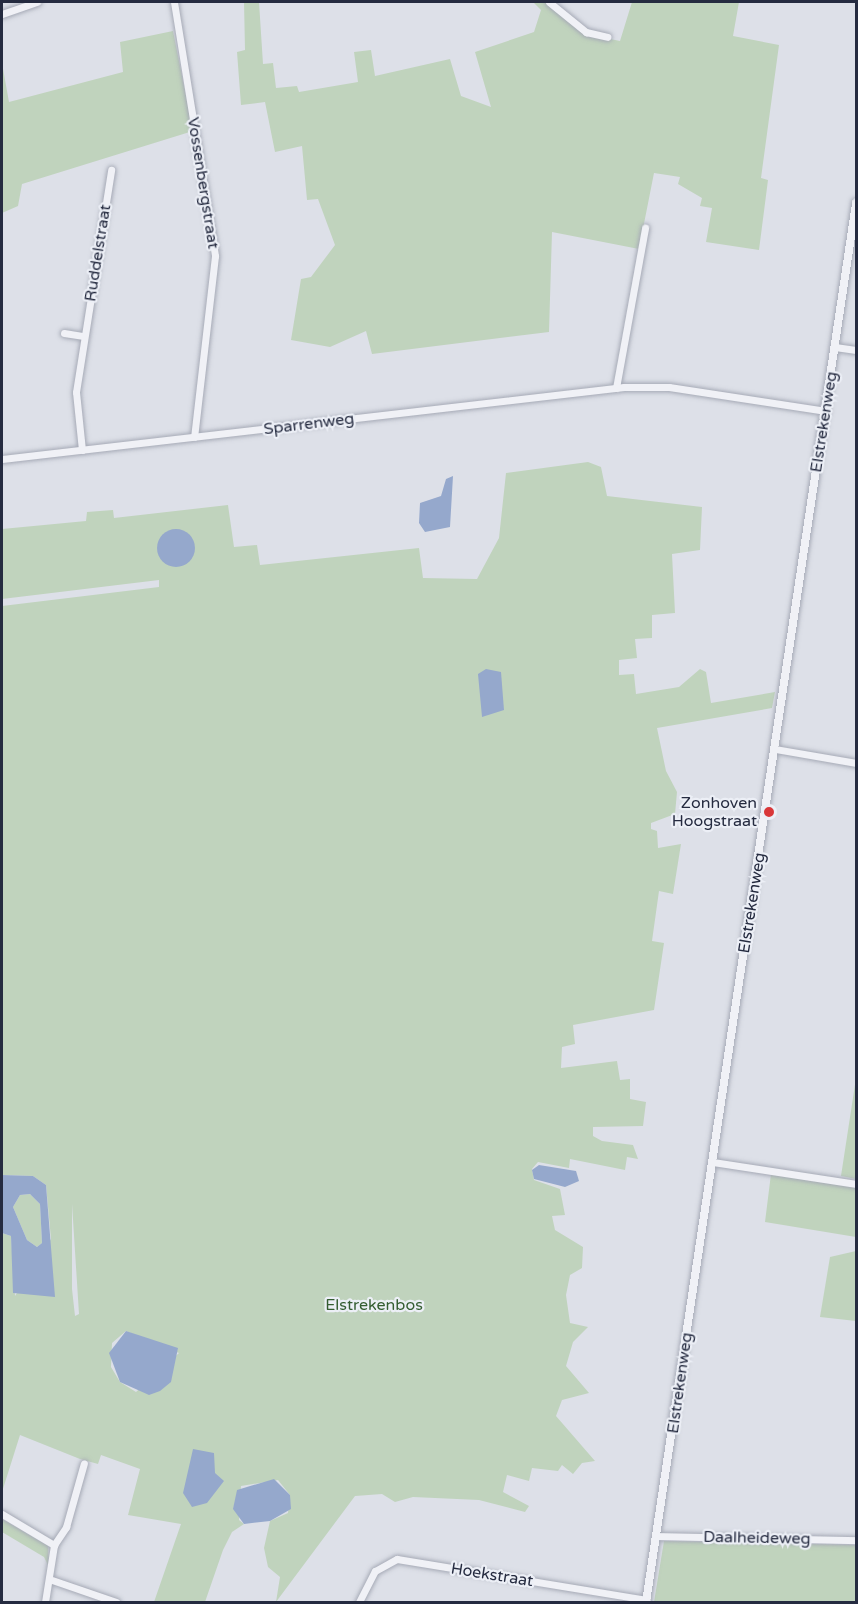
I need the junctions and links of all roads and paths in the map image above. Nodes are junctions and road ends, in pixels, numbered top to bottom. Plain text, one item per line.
1 (37, 2) edge
2 (174, 2) edge
3 (549, 2) edge
4 (2, 14) edge
5 (607, 37) dead end
6 (111, 170) dead end
7 (856, 203) edge
8 (645, 228) dead end
9 (64, 333) dead end
10 (84, 336) junction
11 (835, 347) junction
12 (856, 350) edge
13 (616, 388) junction
14 (826, 411) junction
15 (194, 437) junction
16 (81, 450) junction
17 (2, 459) edge
18 (775, 749) junction
19 (856, 763) edge
20 (713, 1162) junction
21 (856, 1184) edge
22 (84, 1463) dead end
23 (2, 1514) edge
24 (657, 1536) junction
25 (856, 1540) edge
26 (54, 1545) junction
27 (52, 1580) junction
28 (647, 1601) edge
29 (45, 1602) edge
30 (116, 1602) edge
31 (359, 1602) edge

1 - 4 street
2 - 15 street, Vossenbergstraat
3 - 5 street
6 - 10 street, Ruddelstraat
7 - 11 street, Elstrekenweg
8 - 13 street
9 - 10 street
10 - 16 street, Ruddelstraat
11 - 12 street
11 - 14 street, Elstrekenweg
13 - 14 street, Sparrenweg
13 - 15 street, Sparrenweg
14 - 18 street, Elstrekenweg
15 - 16 street, Sparrenweg
16 - 17 street, Sparrenweg
18 - 19 street
18 - 20 street, Elstrekenweg
20 - 21 street
20 - 24 street, Elstrekenweg
22 - 26 street
23 - 26 street
24 - 25 street, Daalheideweg
24 - 28 street, Elstrekenweg
26 - 27 street
27 - 29 street
27 - 30 street
28 - 31 street, Hoekstraat

